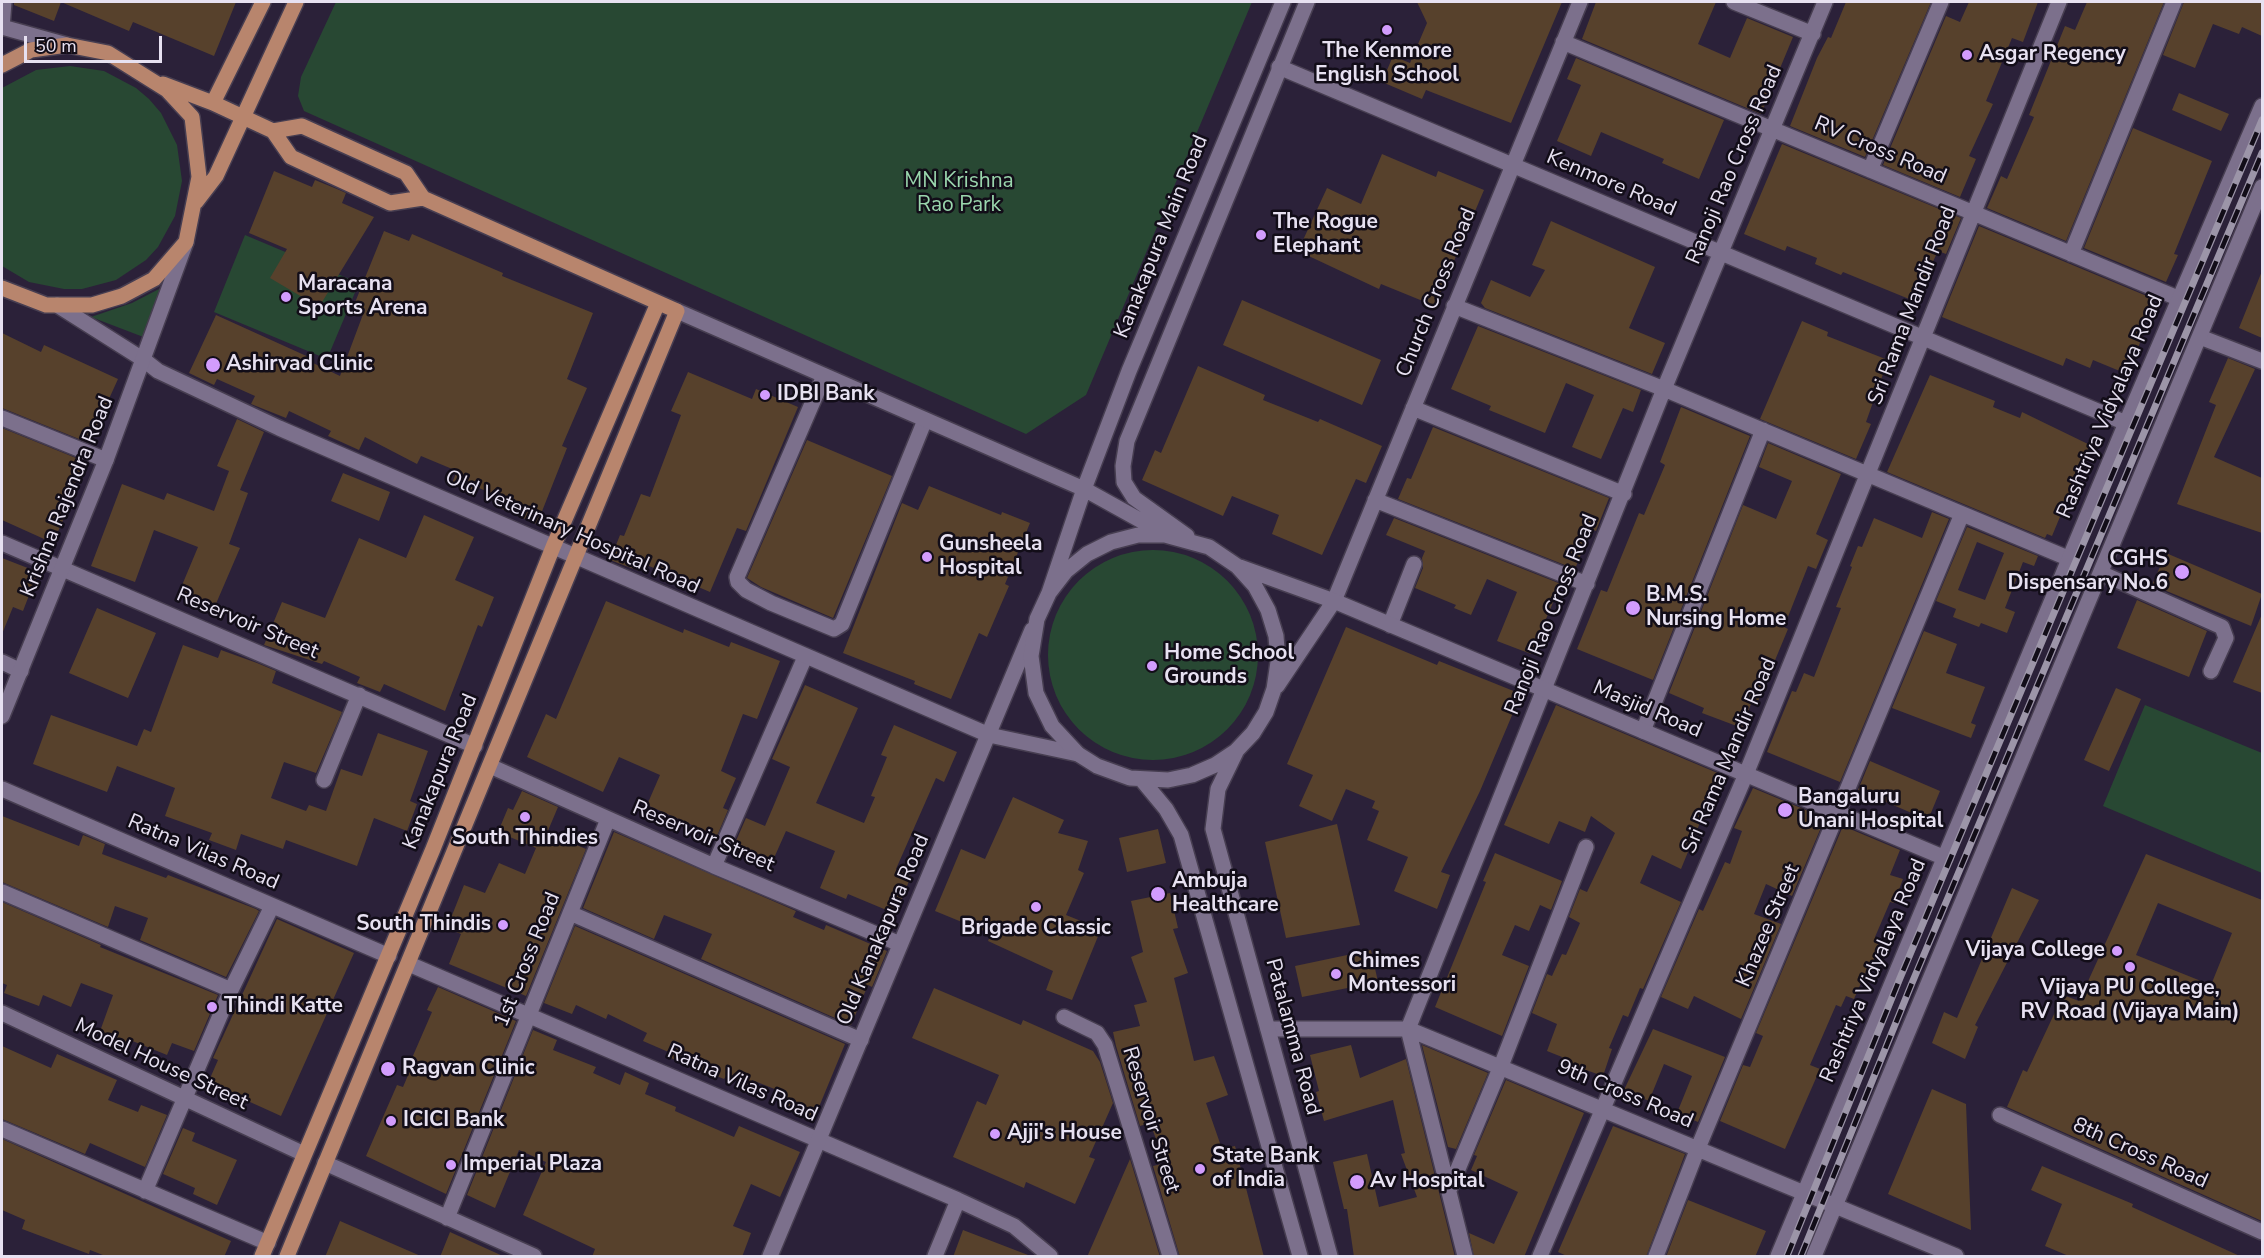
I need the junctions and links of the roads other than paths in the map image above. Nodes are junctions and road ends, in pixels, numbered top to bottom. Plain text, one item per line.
1 (4, 2) edge
2 (263, 2) edge
3 (296, 2) edge
4 (1283, 2) edge
5 (1306, 2) edge
6 (1580, 2) edge
7 (1734, 2) edge
8 (1825, 2) edge
9 (1941, 2) edge
10 (2059, 2) edge
11 (2174, 2) edge
12 (2, 28) edge
13 (1813, 34) junction
14 (1563, 42) junction
15 (67, 45) junction
16 (2, 65) edge
17 (1279, 67) junction
18 (149, 79) junction
19 (213, 103) junction
20 (2262, 106) edge
21 (243, 118) junction
22 (1773, 129) junction
23 (273, 131) junction
24 (1512, 165) junction
25 (1870, 170) junction
26 (2262, 187) edge
27 (423, 198) junction
28 (195, 204) junction
29 (1972, 212) junction
30 (186, 242) junction
31 (1721, 253) junction
32 (2071, 254) junction
33 (2, 288) edge
34 (2180, 299) junction
35 (658, 303) junction
36 (57, 305) junction
37 (1454, 306) junction
38 (676, 311) junction
39 (1922, 337) junction
40 (2200, 337) junction
41 (144, 360) junction
42 (2262, 361) edge
43 (824, 376) junction
44 (1664, 389) junction
45 (1413, 408) junction
46 (2, 418) edge
47 (925, 420) junction
48 (2126, 423) junction
49 (1764, 430) junction
50 (106, 460) junction
51 (1869, 475) junction
52 (1084, 489) junction
53 (1624, 494) junction
54 (1375, 500) junction
55 (1962, 514) junction
56 (1165, 535) junction
57 (1193, 541) junction
58 (2, 543) edge
59 (553, 547) junction
60 (574, 556) junction
61 (2070, 558) junction
62 (1414, 564) dead end
63 (1237, 566) junction
64 (63, 568) junction
65 (2101, 573) junction
66 (1587, 584) junction
67 (1049, 593) junction
68 (1334, 601) junction
69 (1037, 619) junction
70 (1390, 625) junction
71 (805, 657) junction
72 (2, 662) edge
73 (2211, 670) dead end
74 (21, 671) junction
75 (1274, 689) junction
76 (1544, 690) junction
77 (359, 695) junction
78 (2, 716) edge
79 (1643, 731) junction
80 (988, 735) junction
81 (475, 746) junction
82 (1236, 751) junction
83 (1078, 754) junction
84 (490, 766) junction
85 (1746, 774) junction
86 (324, 780) dead end
87 (1142, 780) junction
88 (2, 789) edge
89 (1838, 813) junction
90 (608, 819) junction
91 (1586, 847) dead end
92 (1945, 858) junction
93 (714, 866) junction
94 (2, 892) edge
95 (272, 906) junction
96 (570, 913) junction
97 (900, 944) junction
98 (388, 956) junction
99 (409, 964) junction
100 (231, 990) junction
101 (2, 1013) edge
102 (530, 1014) junction
103 (1064, 1017) dead end
104 (1268, 1029) junction
105 (1408, 1029) junction
106 (861, 1040) junction
107 (1501, 1066) junction
108 (186, 1100) junction
109 (1603, 1109) junction
110 (2000, 1115) dead end
111 (2, 1130) edge
112 (817, 1140) junction
113 (1698, 1148) junction
114 (304, 1154) junction
115 (325, 1163) junction
116 (1450, 1188) junction
117 (145, 1191) junction
118 (1804, 1194) junction
119 (958, 1200) junction
120 (1835, 1206) junction
121 (447, 1218) junction
122 (2262, 1232) edge
123 (265, 1250) edge
124 (287, 1257) edge
125 (534, 1257) edge
126 (770, 1257) edge
127 (935, 1257) edge
128 (1050, 1257) edge
129 (1170, 1257) edge
130 (1300, 1257) edge
131 (1330, 1257) edge
132 (1466, 1257) edge
133 (1540, 1257) edge
134 (1656, 1257) edge
135 (1778, 1257) edge
136 (1814, 1257) edge
137 (1956, 1257) edge

1 - 12 street
2 - 19 main road
3 - 21 main road
4 - 52 street, Kanakapura Main Road
5 - 17 street
6 - 14 street, Church Cross Road
7 - 13 street
8 - 13 street, Ranoji Rao Cross Road
9 - 25 street
10 - 29 street, Sri Rama Mandir Road
11 - 32 street
12 - 15 street
13 - 22 street, Ranoji Rao Cross Road
14 - 22 street, RV Cross Road
14 - 24 street, Church Cross Road
15 - 16 main road
15 - 18 main road
17 - 24 street, Kenmore Road
17 - 57 street
18 - 19 main road
18 - 28 main road
19 - 21 main road
20 - 34 street, Rashtriya Vidyalaya Road
21 - 23 main road
21 - 28 main road
22 - 25 street, RV Cross Road
22 - 31 street, Ranoji Rao Cross Road
23 - 27 main road
23 - 27 main road
24 - 31 street, Kenmore Road
24 - 37 street, Church Cross Road
25 - 29 street, RV Cross Road
26 - 40 street
27 - 35 main road
28 - 30 main road
29 - 32 street, RV Cross Road
29 - 39 street, Sri Rama Mandir Road
30 - 36 main road
30 - 41 street, Krishna Rajendra Road
31 - 39 street, Kenmore Road
31 - 44 street, Ranoji Rao Cross Road
32 - 34 street, RV Cross Road
33 - 36 main road
34 - 48 street, Rashtriya Vidyalaya Road
35 - 38 main road
35 - 59 main road, Kanakapura Road
36 - 41 street, Old Veterinary Hospital Road
37 - 44 street
37 - 45 street, Church Cross Road
38 - 43 street
38 - 60 main road, Kanakapura Road
39 - 48 street, Kenmore Road
39 - 51 street, Sri Rama Mandir Road
40 - 42 street
40 - 65 street
41 - 50 street, Krishna Rajendra Road
41 - 59 street, Old Veterinary Hospital Road
43 - 47 street
43 - 47 street
44 - 49 street
44 - 53 street, Ranoji Rao Cross Road
45 - 53 street
45 - 54 street, Church Cross Road
46 - 50 street
47 - 52 street
48 - 61 street, Rashtriya Vidyalaya Road
49 - 51 street
49 - 79 street
50 - 64 street, Krishna Rajendra Road
51 - 55 street
51 - 85 street, Sri Rama Mandir Road
52 - 56 street
52 - 67 street, Kanakapura Main Road
53 - 66 street, Ranoji Rao Cross Road
54 - 66 street
54 - 68 street, Church Cross Road
55 - 61 street
55 - 89 street, Khazee Street
56 - 57 street
56 - 67 street
57 - 63 street
58 - 64 street, Reservoir Street
59 - 60 street, Old Veterinary Hospital Road
59 - 81 main road, Kanakapura Road
60 - 71 street, Old Veterinary Hospital Road
60 - 84 main road, Kanakapura Road
61 - 92 street, Rashtriya Vidyalaya Road
62 - 70 street
63 - 68 street, Masjid Road
63 - 75 street
64 - 74 street, Krishna Rajendra Road
64 - 77 street, Reservoir Street
65 - 73 street
65 - 120 street
66 - 76 street, Ranoji Rao Cross Road
67 - 69 street
68 - 70 street, Masjid Road
68 - 75 street, Church Cross Road
69 - 80 street, Old Kanakapura Road
69 - 83 street
70 - 76 street, Masjid Road
71 - 80 street, Old Veterinary Hospital Road
71 - 93 street
72 - 74 street
74 - 78 street, Krishna Rajendra Road
75 - 82 street
76 - 79 street, Masjid Road
76 - 105 street, Ranoji Rao Cross Road
77 - 81 street, Reservoir Street
77 - 86 street
79 - 85 street, Masjid Road
80 - 83 street, Old Veterinary Hospital Road
80 - 97 street, Old Kanakapura Road
81 - 98 main road, Kanakapura Road
82 - 87 street
82 - 104 street, Patalamma Road
83 - 87 street
84 - 90 street, Reservoir Street
84 - 99 main road, Kanakapura Road
85 - 89 street, Masjid Road
85 - 109 street, Sri Rama Mandir Road
87 - 130 street
88 - 95 street, Ratna Vilas Road
89 - 92 street, Masjid Road
89 - 113 street, Khazee Street
90 - 93 street, Reservoir Street
90 - 96 street, 1st Cross Road
91 - 107 street
92 - 118 street, Rashtriya Vidyalaya Road
93 - 97 street, Reservoir Street
94 - 100 street
95 - 98 street, Ratna Vilas Road
95 - 100 street
96 - 102 street, 1st Cross Road
96 - 106 street
97 - 106 street, Old Kanakapura Road
98 - 114 main road, Kanakapura Road
99 - 102 street, Ratna Vilas Road
99 - 115 main road, Kanakapura Road
100 - 108 street
101 - 108 street, Model House Street
102 - 112 street, Ratna Vilas Road
102 - 121 street, 1st Cross Road
103 - 129 street, Reservoir Street
104 - 105 street, 9th Cross Road
104 - 131 street, Patalamma Road
105 - 107 street, 9th Cross Road
105 - 116 street
106 - 112 street, Old Kanakapura Road
107 - 109 street, 9th Cross Road
107 - 116 street
108 - 114 street, Model House Street
108 - 117 street
109 - 113 street, 9th Cross Road
109 - 133 street, Sri Rama Mandir Road
110 - 122 street, 8th Cross Road
111 - 117 street
112 - 119 street, Ratna Vilas Road
112 - 126 street, Old Kanakapura Road
113 - 118 street, 9th Cross Road
113 - 134 street, Khazee Street
114 - 123 main road, Kanakapura Road
115 - 121 street
115 - 124 main road, Kanakapura Road
116 - 132 street
117 - 123 street
118 - 120 street, 9th Cross Road
118 - 135 street, Rashtriya Vidyalaya Road
119 - 127 street
119 - 128 street, Ratna Vilas Road
120 - 136 street
120 - 137 street, 9th Cross Road
121 - 125 street

